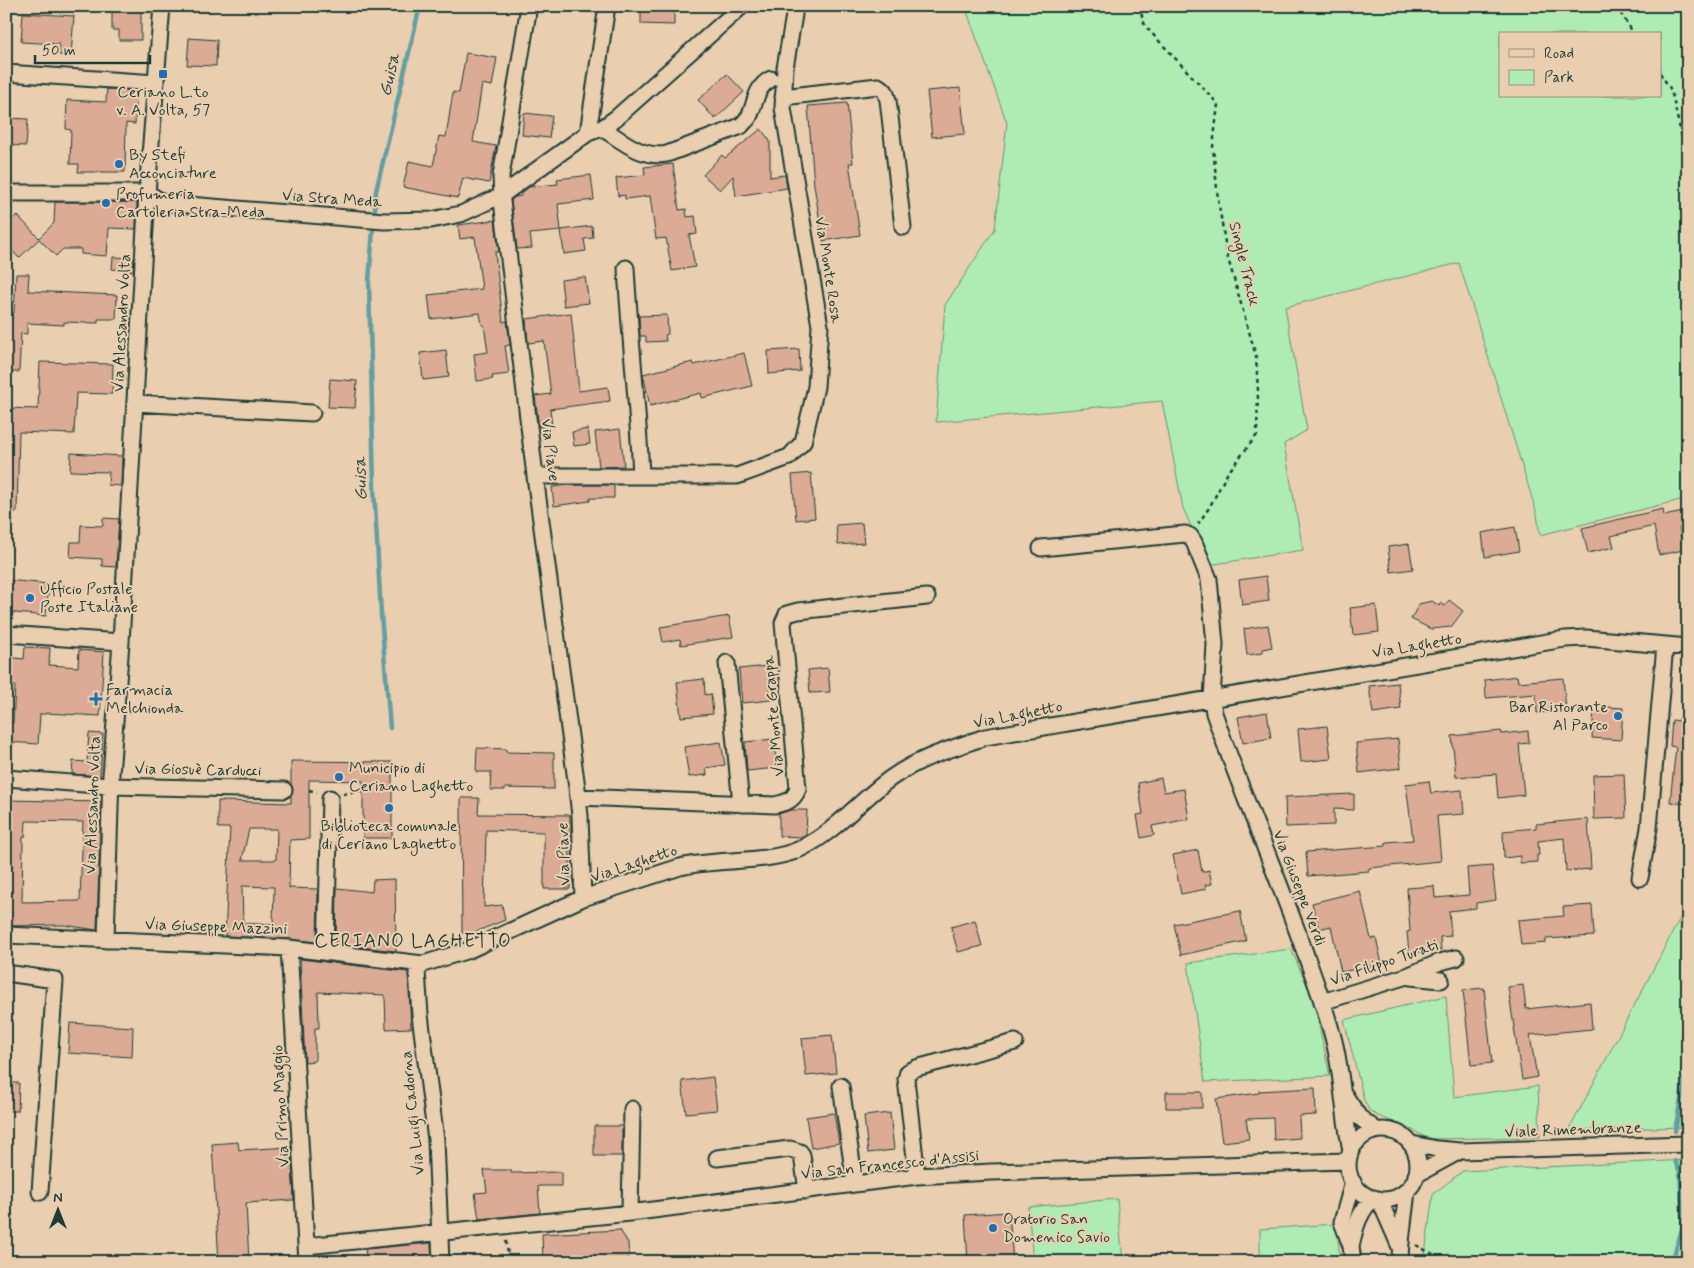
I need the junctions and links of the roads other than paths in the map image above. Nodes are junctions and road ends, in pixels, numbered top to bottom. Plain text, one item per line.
1 (162, 6) edge
2 (530, 6) edge
3 (607, 6) edge
4 (742, 6) edge
5 (793, 6) edge
6 (6, 72) edge
7 (771, 79) dead end
8 (156, 83) junction
9 (783, 96) junction
10 (595, 130) junction
11 (6, 193) edge
12 (147, 193) junction
13 (502, 195) junction
14 (902, 227) dead end
15 (626, 268) dead end
16 (135, 402) junction
17 (312, 413) dead end
18 (535, 476) junction
19 (641, 476) junction
20 (1041, 548) dead end
21 (927, 597) dead end
22 (6, 634) edge
23 (121, 642) junction
24 (1665, 645) junction
25 (1688, 647) edge
26 (728, 664) dead end
27 (1212, 700) junction
28 (6, 778) edge
29 (110, 786) junction
30 (284, 790) dead end
31 (578, 797) junction
32 (330, 798) dead end
33 (741, 804) junction
34 (1640, 878) dead end
35 (583, 898) junction
36 (6, 935) edge
37 (106, 940) junction
38 (289, 948) junction
39 (326, 952) junction
40 (1456, 958) dead end
41 (423, 964) junction
42 (6, 973) edge
43 (1407, 976) junction
44 (1441, 980) dead end
45 (1322, 1002) junction
46 (1016, 1042) dead end
47 (841, 1086) dead end
48 (1343, 1092) junction
49 (632, 1109) dead end
50 (1376, 1130) junction
51 (1412, 1144) junction
52 (1688, 1144) edge
53 (1460, 1152) junction
54 (1350, 1156) junction
55 (717, 1158) dead end
56 (1416, 1175) junction
57 (917, 1176) junction
58 (1353, 1182) junction
59 (855, 1184) junction
60 (1407, 1190) junction
61 (806, 1191) junction
62 (40, 1192) dead end
63 (1377, 1199) junction
64 (630, 1213) junction
65 (439, 1232) junction
66 (306, 1246) junction
67 (1351, 1246) junction
68 (1404, 1251) edge
69 (307, 1262) edge
70 (441, 1262) edge
71 (1352, 1262) edge

1 - 8 street, Via Alessandro Volta
2 - 13 street, Via Piave
3 - 10 street
4 - 10 street, Via Stra Meda
5 - 9 street, Via Monte Rosa
6 - 8 street
7 - 10 street
8 - 12 street, Via Alessandro Volta
9 - 14 street
9 - 19 street, Via Monte Rosa
10 - 13 street, Via Stra Meda
11 - 12 street, Via Stra Meda
12 - 13 street, Via Stra Meda
12 - 16 street, Via Alessandro Volta
13 - 18 street, Via Piave
15 - 19 street
16 - 17 street
16 - 23 street, Via Alessandro Volta
18 - 19 street, Via Monte Rosa
18 - 31 street, Via Piave
20 - 27 street, Via Giuseppe Verdi
21 - 33 street, Via Monte Grappa
22 - 23 street
23 - 29 street, Via Alessandro Volta
24 - 25 street, Via Laghetto
24 - 27 street, Via Laghetto
24 - 34 street
26 - 33 street
27 - 35 street, Via Laghetto
27 - 45 street, Via Giuseppe Verdi
28 - 29 street, Via Giosuè Carducci
29 - 30 street, Via Giosuè Carducci
29 - 37 street, Via Alessandro Volta
31 - 33 street, Via Monte Grappa
31 - 35 street, Via Piave
32 - 39 street
35 - 41 street, Via Laghetto
36 - 37 street, Via Giuseppe Mazzini
37 - 38 street, Via Giuseppe Mazzini
38 - 39 street, Via Giuseppe Mazzini
38 - 66 street, Via Primo Maggio
39 - 41 street, Via Giuseppe Mazzini
40 - 43 street, Via Filippo Turati
41 - 65 street, Via Luigi Cadorna
42 - 62 street
43 - 44 street
43 - 45 street, Via Filippo Turati
45 - 48 street, Via Giuseppe Verdi
46 - 57 street
47 - 59 street
48 - 50 street, Via Giuseppe Verdi
48 - 54 street, Via Giuseppe Verdi
49 - 64 street
50 - 51 street
50 - 54 street
51 - 53 street, Viale Rimembranze
51 - 56 street
52 - 53 street, Viale Rimembranze
53 - 56 street, Viale Rimembranze
54 - 57 street, Via San Francesco d'Assisi
54 - 58 street
55 - 61 street
56 - 60 street
57 - 59 street, Via San Francesco d'Assisi
58 - 63 street
58 - 67 street
59 - 61 street, Via San Francesco d'Assisi
60 - 63 street
60 - 68 street
61 - 64 street, Via San Francesco d'Assisi
63 - 67 street
63 - 68 street
64 - 65 street, Via San Francesco d'Assisi
65 - 66 street, Via San Francesco d'Assisi
65 - 70 street, Via Luigi Cadorna
66 - 69 street, Via Primo Maggio
67 - 71 street

